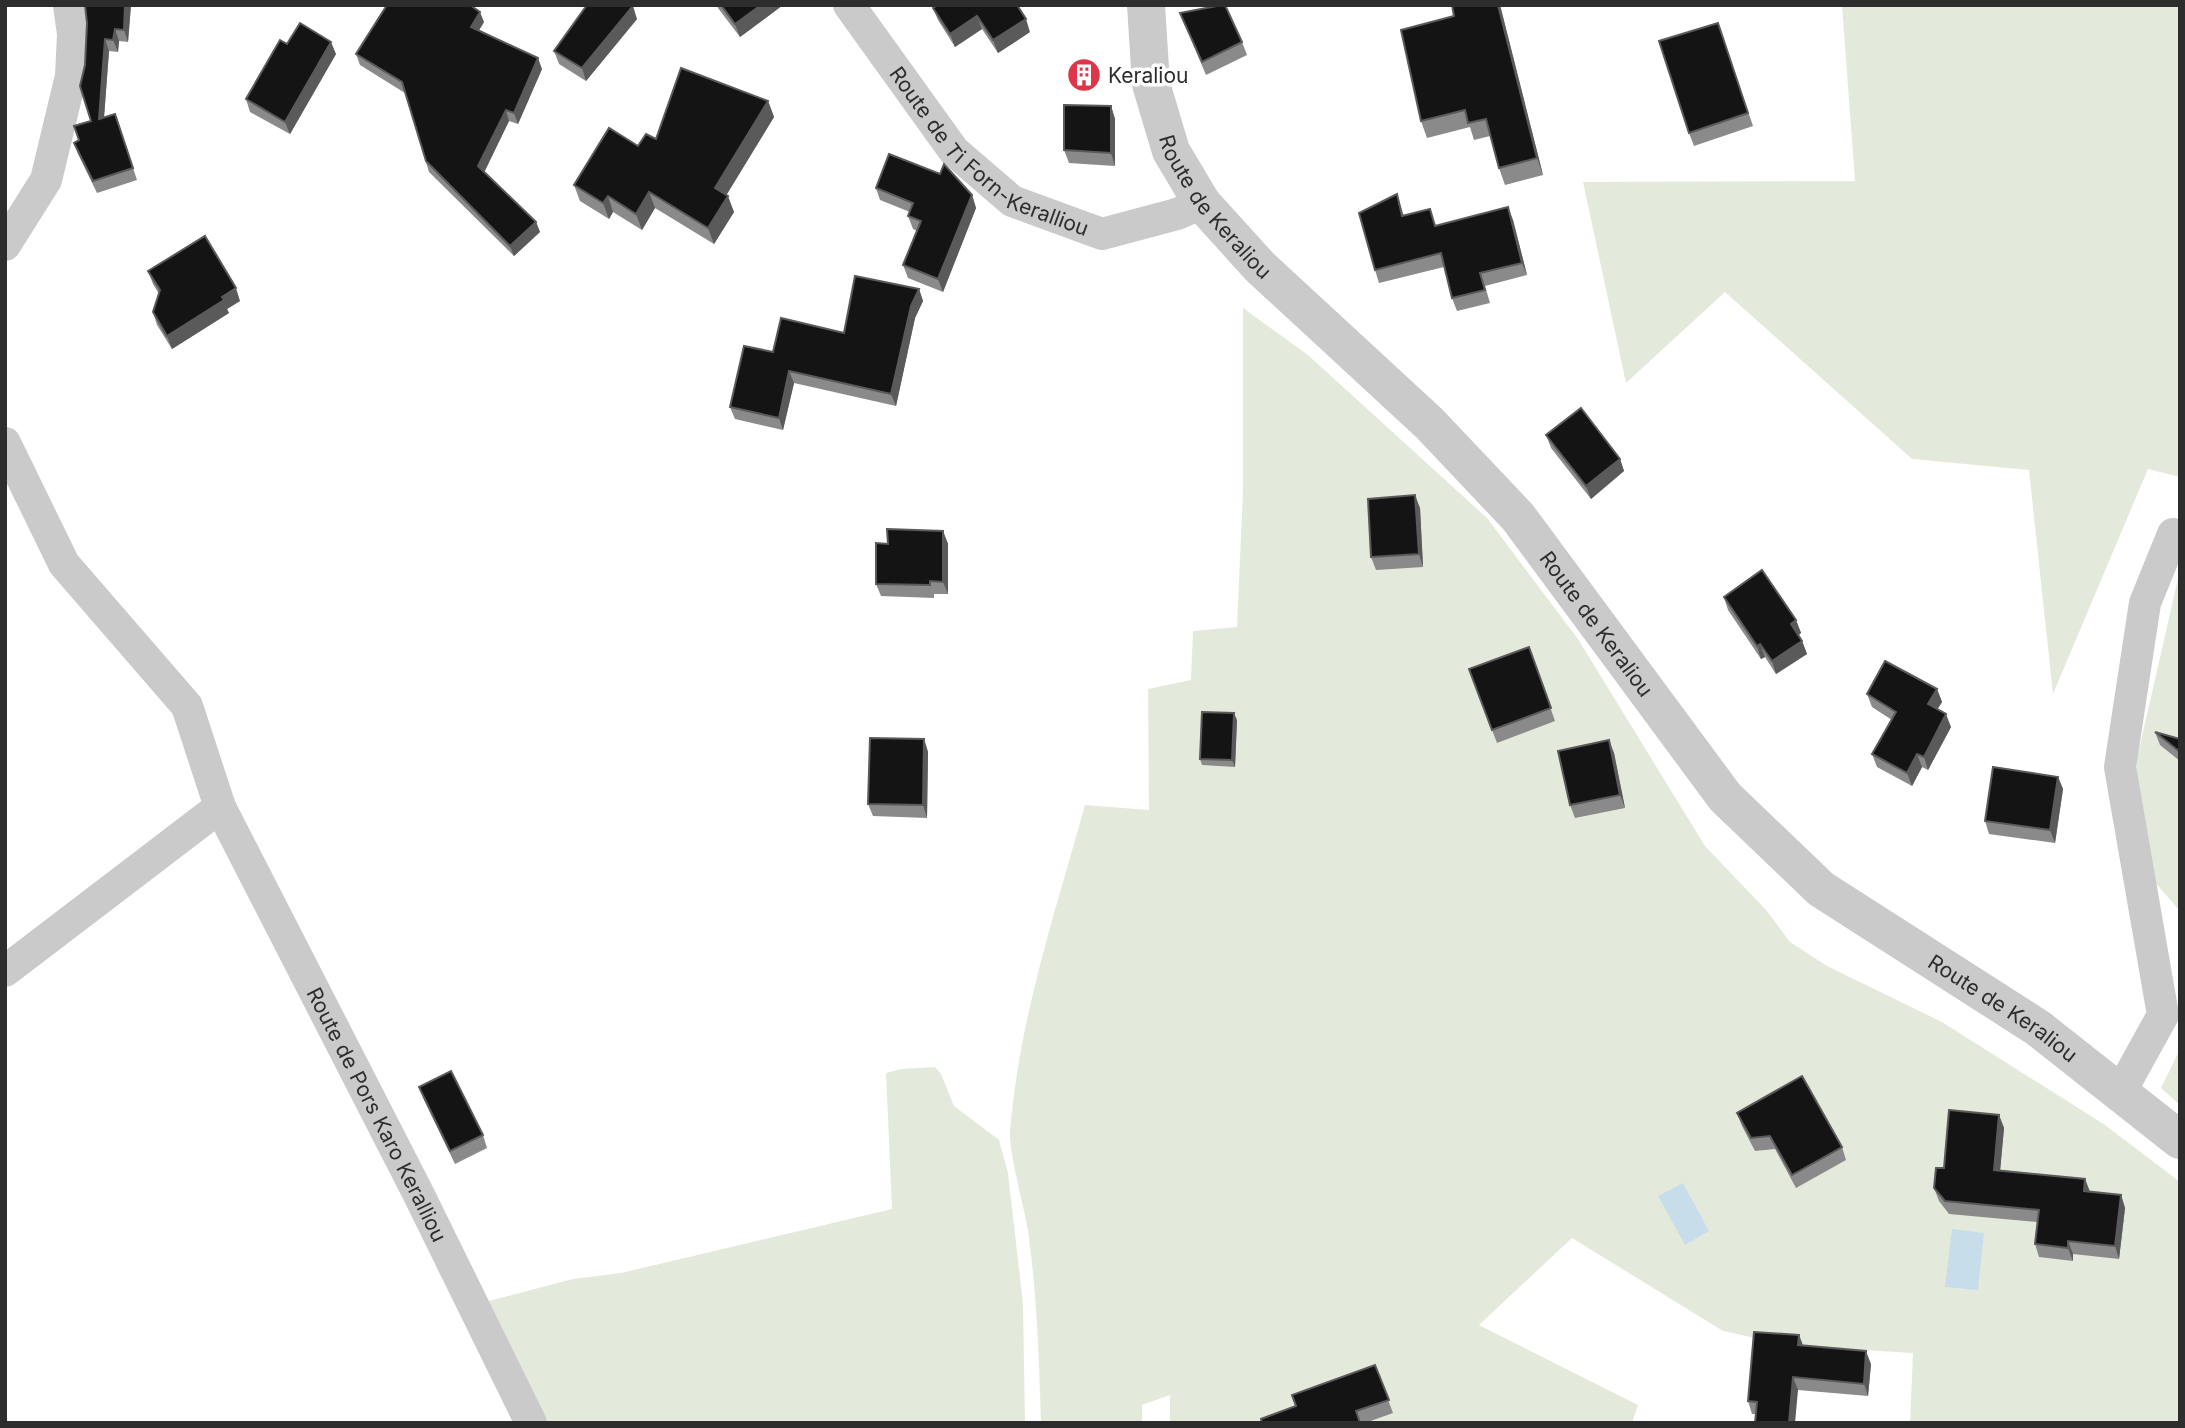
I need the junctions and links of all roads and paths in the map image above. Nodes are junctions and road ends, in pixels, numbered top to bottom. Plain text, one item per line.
1 (69, 5) edge
2 (849, 5) edge
3 (1146, 5) edge
4 (1202, 203) junction
5 (5, 245) edge
6 (5, 443) edge
7 (2173, 534) dead end
8 (220, 807) junction
9 (5, 971) edge
10 (2121, 1091) junction
11 (2180, 1140) edge
12 (531, 1423) edge

1 - 5 street
2 - 4 street, Route de Ti Forn-Keralliou
3 - 4 street, Route de Keraliou
4 - 10 street, Route de Keraliou
6 - 8 street, Route de Pors Karo Keralliou
7 - 10 street
8 - 9 street
8 - 12 street, Route de Pors Karo Keralliou
10 - 11 street, Route de Keraliou

